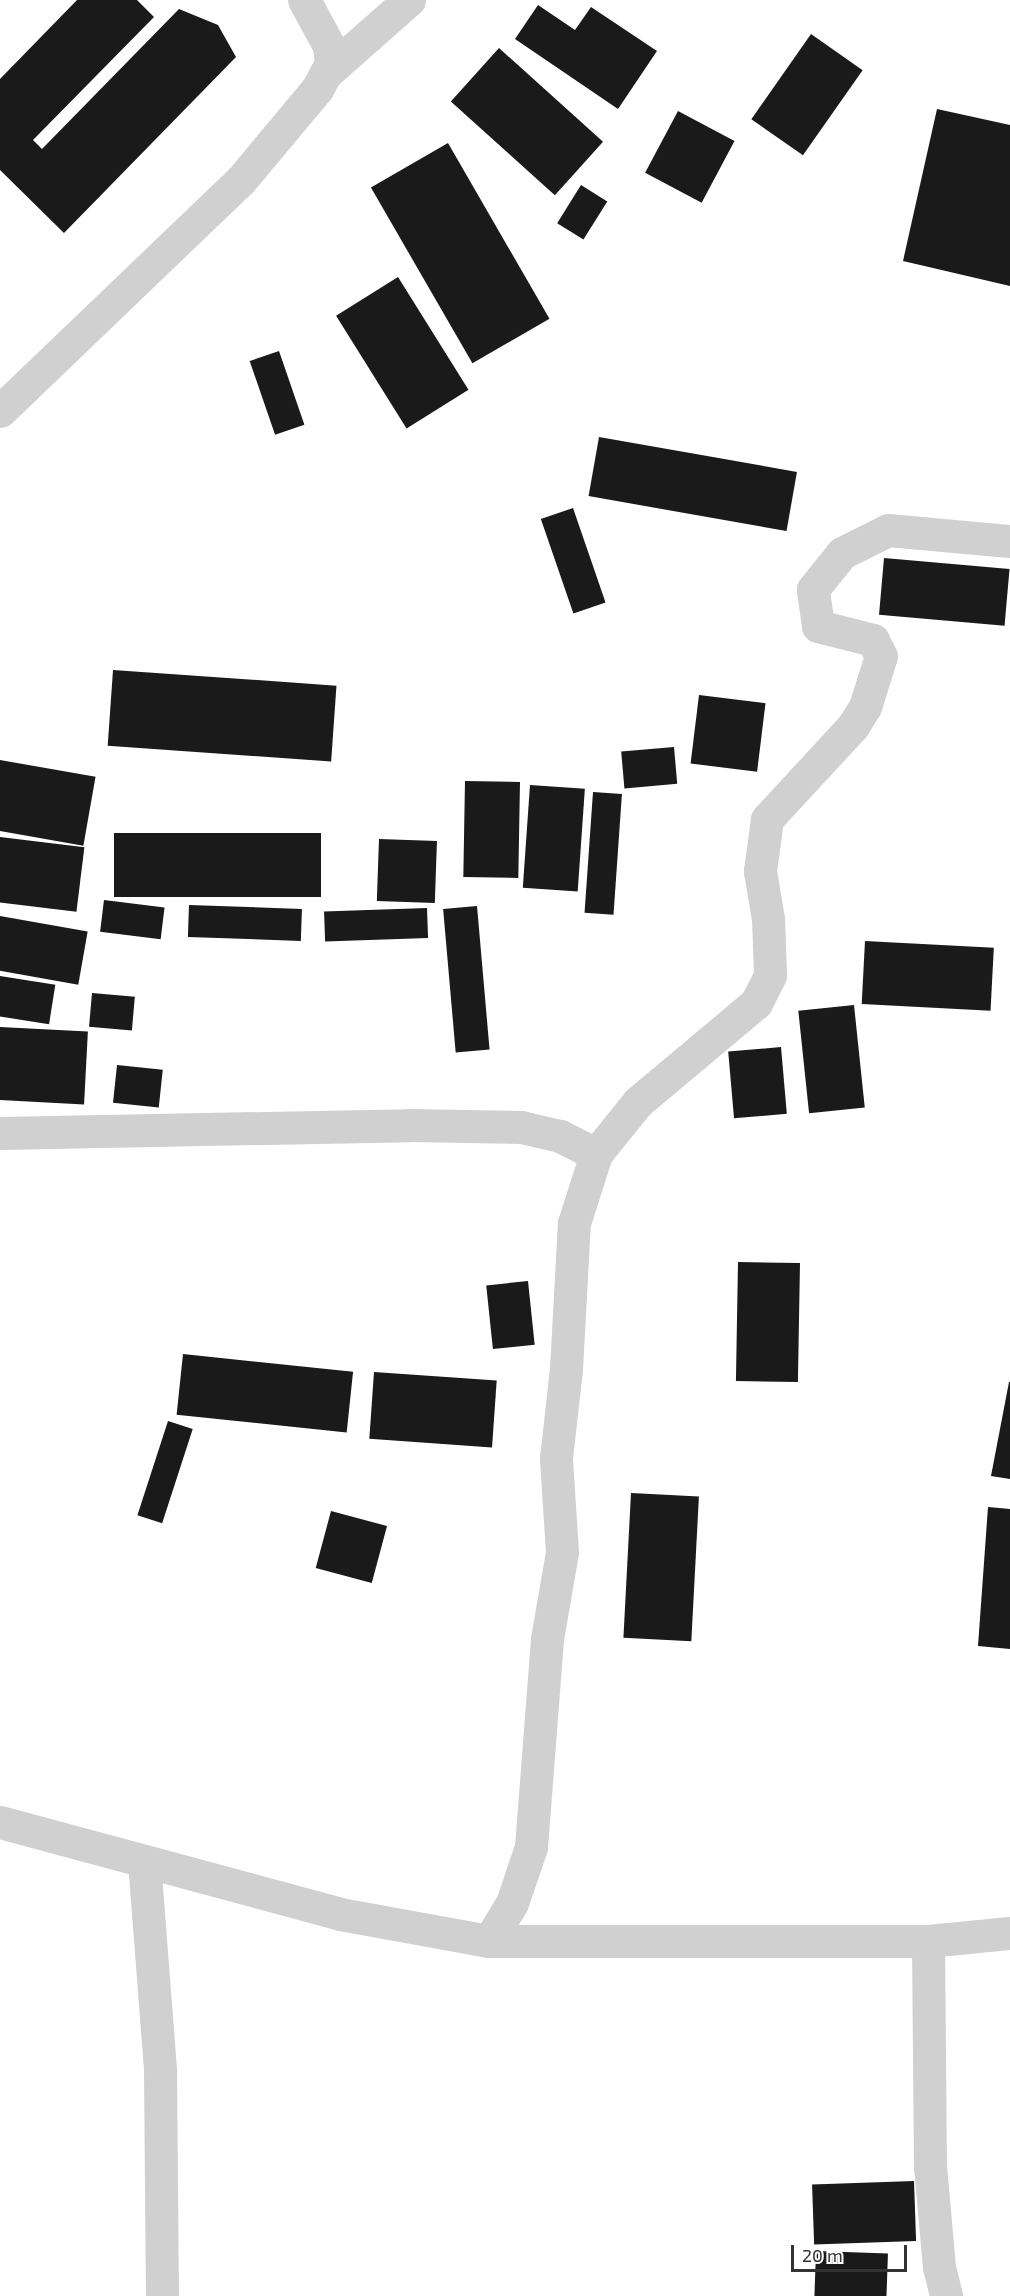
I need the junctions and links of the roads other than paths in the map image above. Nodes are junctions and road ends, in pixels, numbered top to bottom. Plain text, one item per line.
1 (304, 0) edge
2 (409, 0) edge
3 (325, 74) junction
4 (0, 411) edge
5 (1010, 541) edge
6 (0, 1133) edge
7 (596, 1154) junction
8 (0, 1822) edge
9 (144, 1861) junction
10 (1010, 1933) edge
11 (489, 1941) junction
12 (928, 1941) junction
13 (162, 2296) edge
14 (946, 2296) edge

1 - 3 street
2 - 3 street
3 - 4 street
5 - 7 street
6 - 7 street
7 - 11 street
8 - 9 street
9 - 11 street
9 - 13 street
10 - 12 street
11 - 12 street
12 - 14 street

